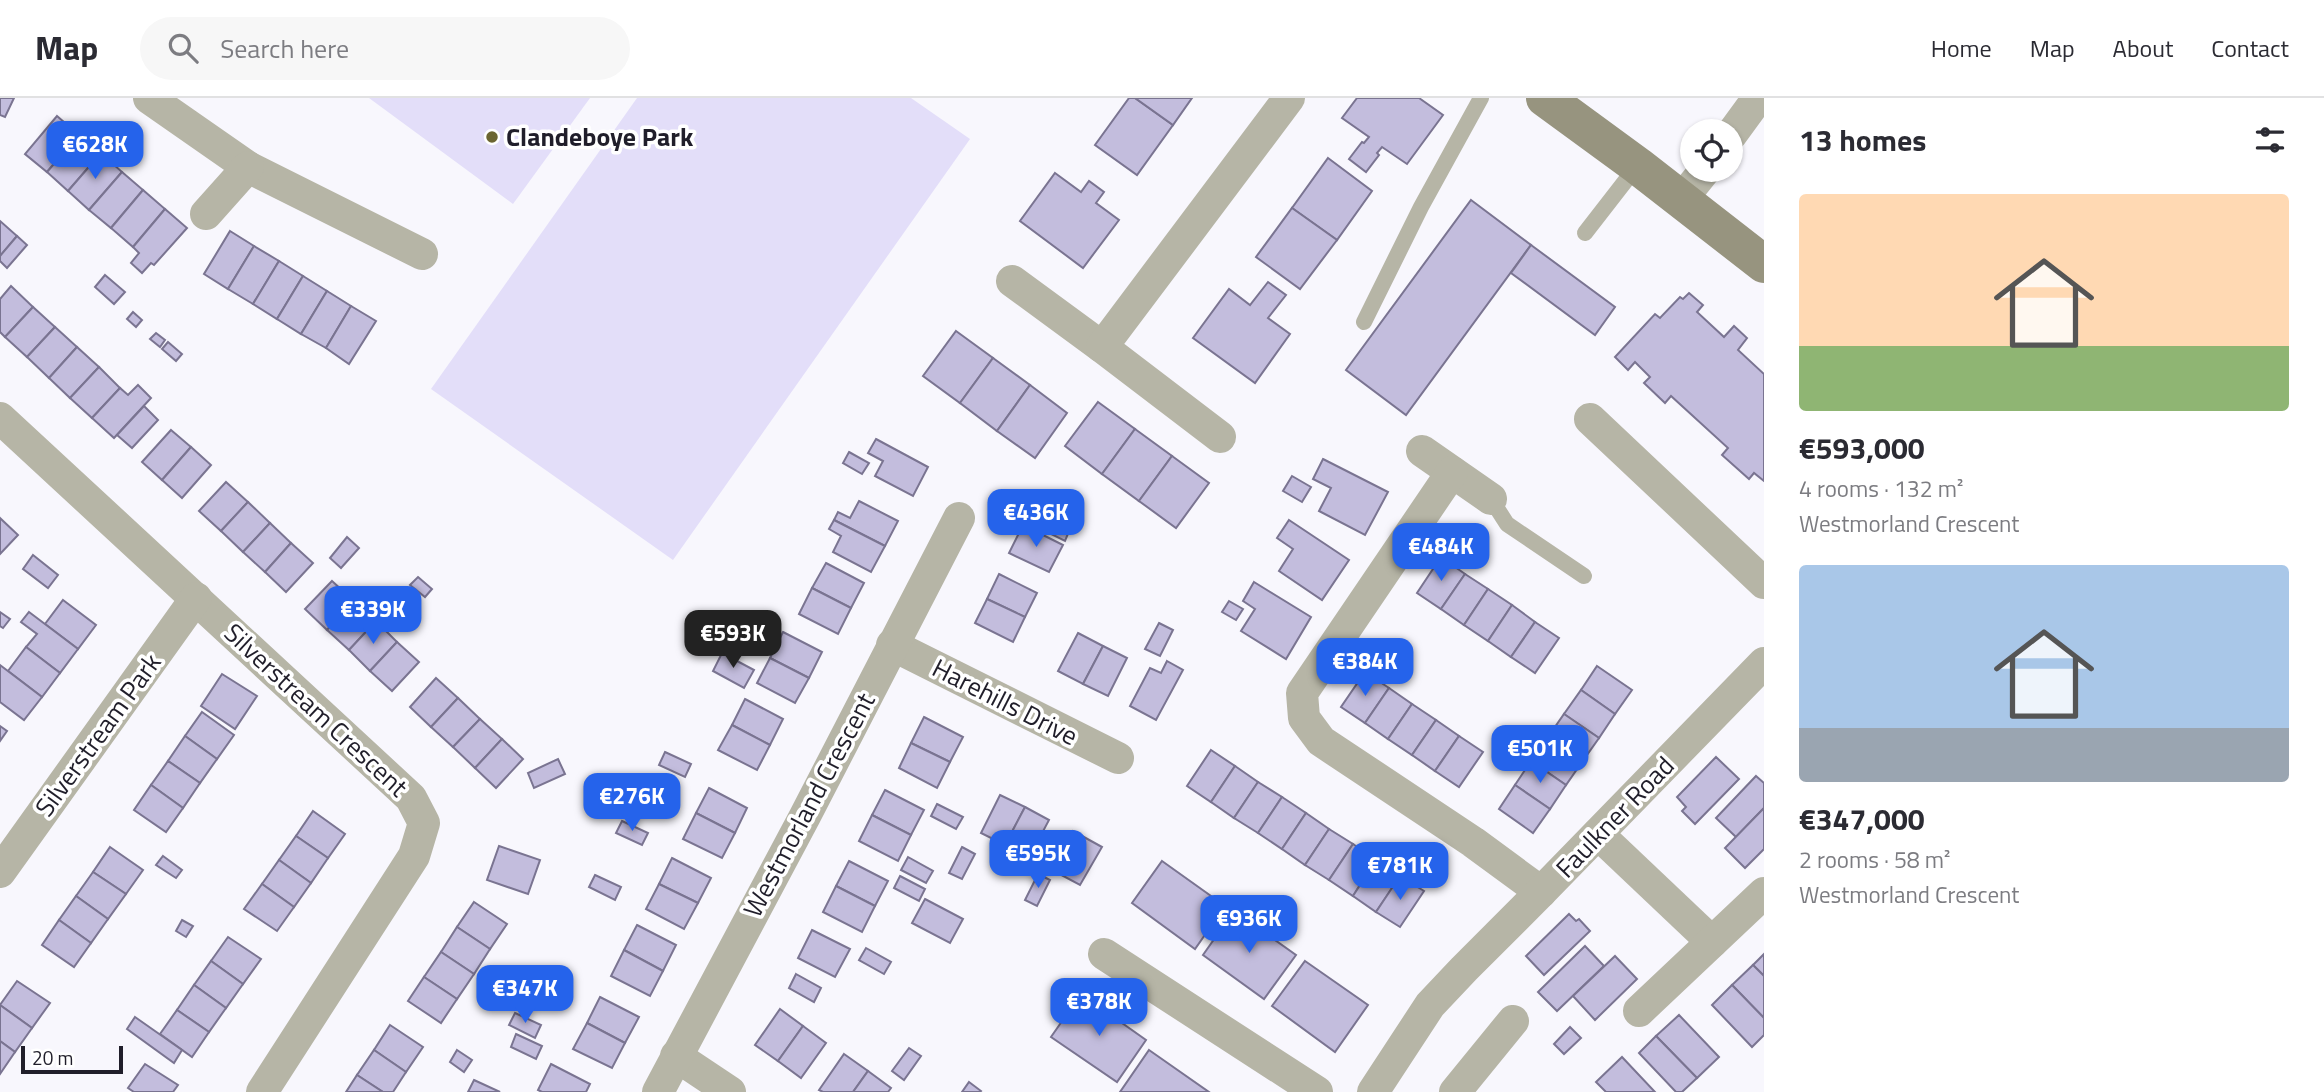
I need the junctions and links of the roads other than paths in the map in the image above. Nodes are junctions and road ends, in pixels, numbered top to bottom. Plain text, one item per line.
1 (149, 98) edge
2 (1289, 98) edge
3 (1480, 98) edge
4 (1545, 98) edge
5 (1758, 98) edge
6 (1743, 119) edge
7 (1638, 166) junction
8 (248, 167) junction
9 (1695, 182) edge
10 (1681, 200) junction
11 (206, 214) dead end
12 (1585, 233) dead end
13 (422, 254) dead end
14 (1764, 264) edge
15 (1012, 281) dead end
16 (1364, 322) dead end
17 (1102, 347) junction
18 (0, 418) edge
19 (1590, 419) dead end
20 (1220, 437) dead end
21 (1422, 451) dead end
22 (1452, 472) junction
23 (1491, 499) joint
24 (959, 518) dead end
25 (1584, 576) dead end
26 (1764, 583) edge
27 (197, 598) junction
28 (892, 645) junction
29 (1764, 663) edge
30 (1118, 758) dead end
31 (1598, 834) junction
32 (0, 872) edge
33 (1542, 892) junction
34 (1764, 893) edge
35 (1712, 942) junction
36 (1104, 954) dead end
37 (1639, 1011) dead end
38 (1513, 1021) dead end
39 (676, 1056) junction
40 (262, 1092) edge
41 (658, 1092) edge
42 (730, 1092) edge
43 (1317, 1092) edge
44 (1373, 1092) edge
45 (1455, 1092) edge

1 - 8 street
2 - 17 street
3 - 16 lane
4 - 7 main road
5 - 6 street
7 - 10 main road
7 - 12 lane
8 - 11 street
8 - 13 street
9 - 10 street
10 - 14 main road
15 - 17 street
17 - 20 street
18 - 27 street, Silverstream Crescent
19 - 26 street
21 - 22 street
22 - 23 street
22 - 33 street
23 - 25 lane
24 - 28 street, Westmorland Crescent
27 - 32 street, Silverstream Park
27 - 40 street, Silverstream Crescent
28 - 30 street, Harehills Drive
28 - 39 street, Westmorland Crescent
29 - 31 street, Faulkner Road
31 - 33 street, Faulkner Road
31 - 35 street
33 - 44 street, Faulkner Road
34 - 35 street
35 - 37 street
36 - 43 street
38 - 45 street
39 - 41 street, Westmorland Crescent
39 - 42 street

